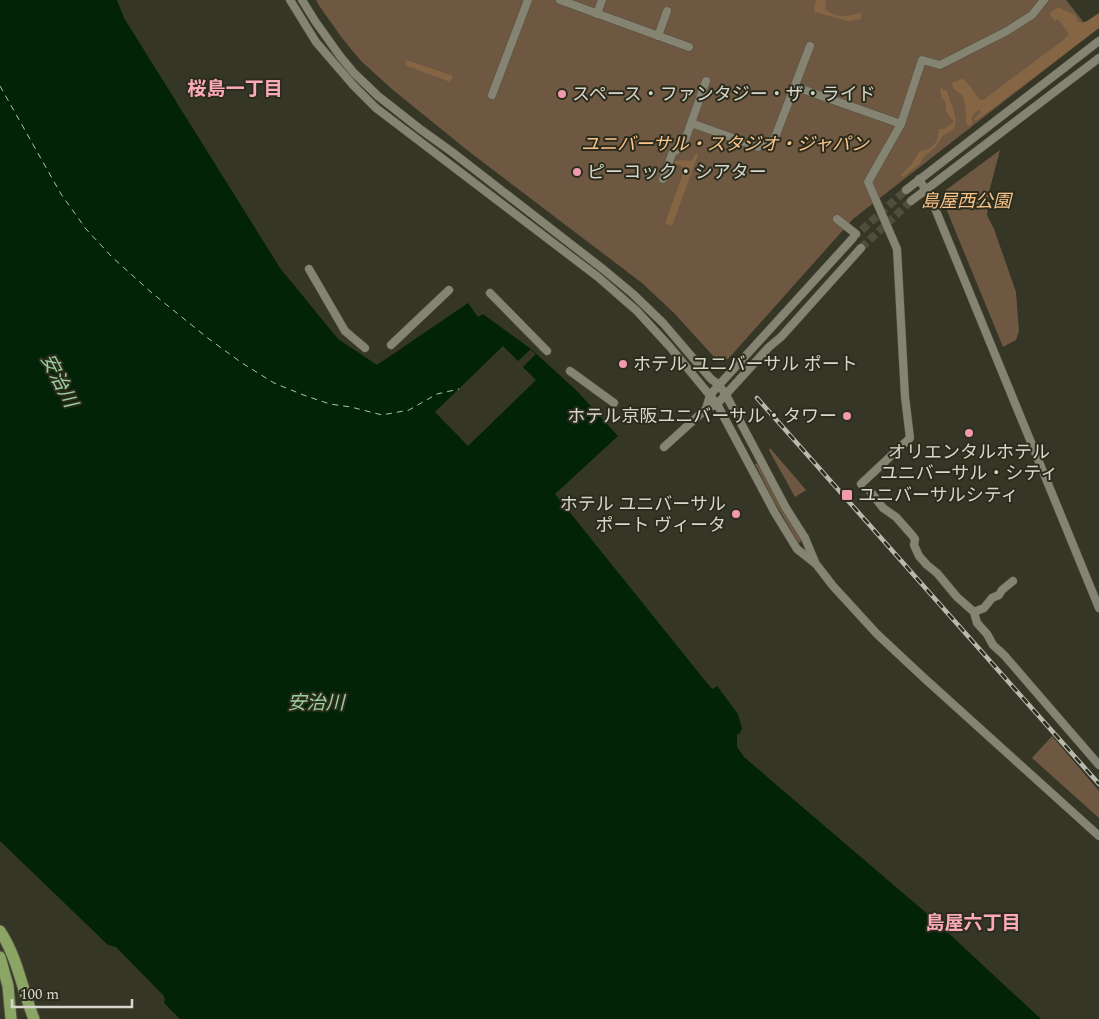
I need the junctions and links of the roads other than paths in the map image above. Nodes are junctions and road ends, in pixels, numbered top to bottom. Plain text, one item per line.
1 (290, 0) edge
2 (302, 0) edge
3 (528, 0) edge
4 (560, 0) edge
5 (602, 0) edge
6 (1044, 0) edge
7 (667, 11) dead end
8 (597, 14) junction
9 (658, 36) junction
10 (1099, 40) edge
11 (810, 46) dead end
12 (688, 47) dead end
13 (1099, 58) edge
14 (706, 82) dead end
15 (799, 88) dead end
16 (492, 95) dead end
17 (691, 122) junction
18 (901, 124) junction
19 (663, 179) dead end
20 (920, 179) junction
21 (906, 190) tunnel mouth
22 (926, 190) junction
23 (911, 201) tunnel mouth
24 (838, 219) dead end
25 (861, 248) tunnel mouth
26 (309, 269) dead end
27 (449, 290) dead end
28 (490, 293) dead end
29 (391, 345) dead end
30 (365, 348) dead end
31 (547, 351) dead end
32 (570, 371) dead end
33 (719, 385) junction
34 (710, 395) junction
35 (726, 395) junction
36 (614, 403) dead end
37 (717, 404) junction
38 (706, 409) junction
39 (664, 447) dead end
40 (861, 484) dead end
41 (870, 491) dead end
42 (816, 564) junction
43 (1013, 581) dead end
44 (1099, 608) edge
45 (974, 612) junction
46 (1099, 765) edge
47 (1099, 836) edge
48 (0, 931) edge
49 (0, 957) edge
50 (11, 1019) edge
51 (34, 1019) edge

1 - 34 street
2 - 33 street
3 - 16 street
4 - 8 street
5 - 8 street
6 - 18 street
7 - 9 street
8 - 9 street
9 - 12 street
10 - 20 street
11 - 17 street
13 - 22 street
14 - 17 street
15 - 18 street
17 - 19 street
18 - 40 street
20 - 21 street
20 - 22 street
22 - 23 street
22 - 44 street
24 - 33 street
25 - 35 street
26 - 30 street
27 - 29 street
28 - 31 street
32 - 36 street
33 - 34 street
33 - 35 street
34 - 37 street
34 - 38 street
35 - 37 street
35 - 42 street
37 - 38 street
37 - 42 street
38 - 39 street
41 - 45 street
42 - 47 street
43 - 45 street
45 - 46 street
48 - 51 highway
49 - 50 highway

